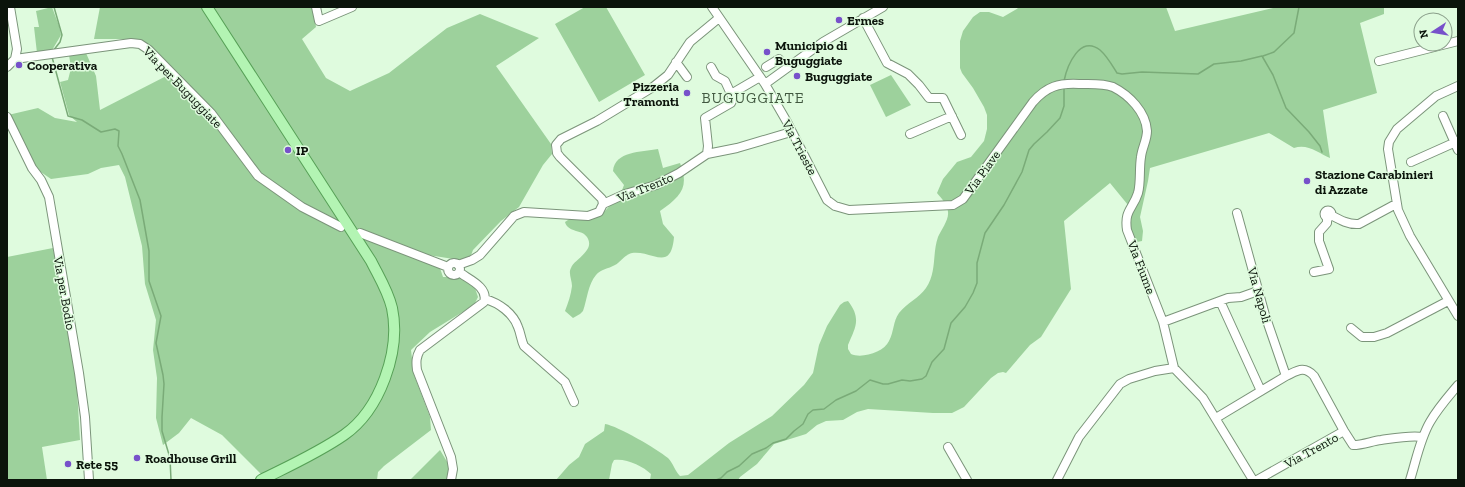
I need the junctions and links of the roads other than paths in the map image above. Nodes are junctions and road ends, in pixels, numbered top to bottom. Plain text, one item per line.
1 (10, 7) edge
2 (207, 7) edge
3 (316, 7) edge
4 (352, 7) edge
5 (712, 7) edge
6 (883, 7) edge
7 (718, 18) junction
8 (863, 18) junction
9 (1458, 41) edge
10 (14, 59) junction
11 (1379, 61) dead end
12 (676, 62) junction
13 (772, 63) dead end
14 (7, 67) edge
15 (711, 67) dead end
16 (779, 74) junction
17 (687, 77) dead end
18 (763, 81) junction
19 (1055, 86) joint
20 (1458, 86) edge
21 (731, 94) junction
22 (952, 116) junction
23 (1443, 116) dead end
24 (7, 117) edge
25 (791, 132) junction
26 (910, 134) dead end
27 (961, 135) dead end
28 (1457, 145) edge
29 (707, 154) junction
30 (1411, 162) dead end
31 (603, 204) junction
32 (1396, 204) junction
33 (835, 206) joint
34 (1237, 213) dead end
35 (341, 227) dead end
36 (360, 233) dead end
37 (459, 269) junction
38 (1314, 272) dead end
39 (1258, 291) junction
40 (485, 298) junction
41 (1220, 301) junction
42 (1448, 302) junction
43 (1458, 316) edge
44 (1163, 322) junction
45 (1350, 328) dead end
46 (1174, 368) junction
47 (1286, 376) junction
48 (1458, 385) edge
49 (1261, 391) junction
50 (574, 402) dead end
51 (1216, 418) junction
52 (1344, 431) junction
53 (1423, 437) junction
54 (948, 447) dead end
55 (89, 480) edge
56 (261, 480) edge
57 (451, 480) edge
58 (967, 480) edge
59 (1057, 480) edge
60 (1253, 480) edge
61 (1257, 480) edge
62 (1410, 480) edge

1 - 10 street
2 - 56 main road
3 - 4 street
5 - 7 street, Via Trieste
6 - 8 street
7 - 12 street
7 - 18 street, Via Trieste
8 - 16 street
8 - 22 street
9 - 11 street
10 - 14 street
10 - 35 street, Via per Buguggiate
12 - 17 street
12 - 31 street
13 - 16 street
15 - 21 street
16 - 18 street
18 - 21 street
18 - 25 street, Via Trieste
19 - 33 street, Via Piave
19 - 44 street, Via Fiume
20 - 32 street
21 - 29 street
22 - 26 street
22 - 27 street
23 - 28 street
24 - 55 street, Via per Bodio
25 - 29 street, Via Trento
25 - 33 street, Via Trieste
28 - 30 street
29 - 31 street, Via Trento
31 - 37 street, Via Trento
32 - 38 street
32 - 42 street
34 - 39 street, Via Napoli
36 - 37 street
37 - 40 street
39 - 41 street
39 - 47 street, Via Napoli
40 - 50 street
40 - 57 street
41 - 44 street
41 - 49 street
42 - 43 street
42 - 45 street
44 - 46 street, Via Fiume
46 - 51 street
46 - 59 street
47 - 49 street
47 - 52 street
48 - 53 street
49 - 51 street
51 - 60 street
52 - 53 street
52 - 61 street, Via Trento
53 - 62 street
54 - 58 street

